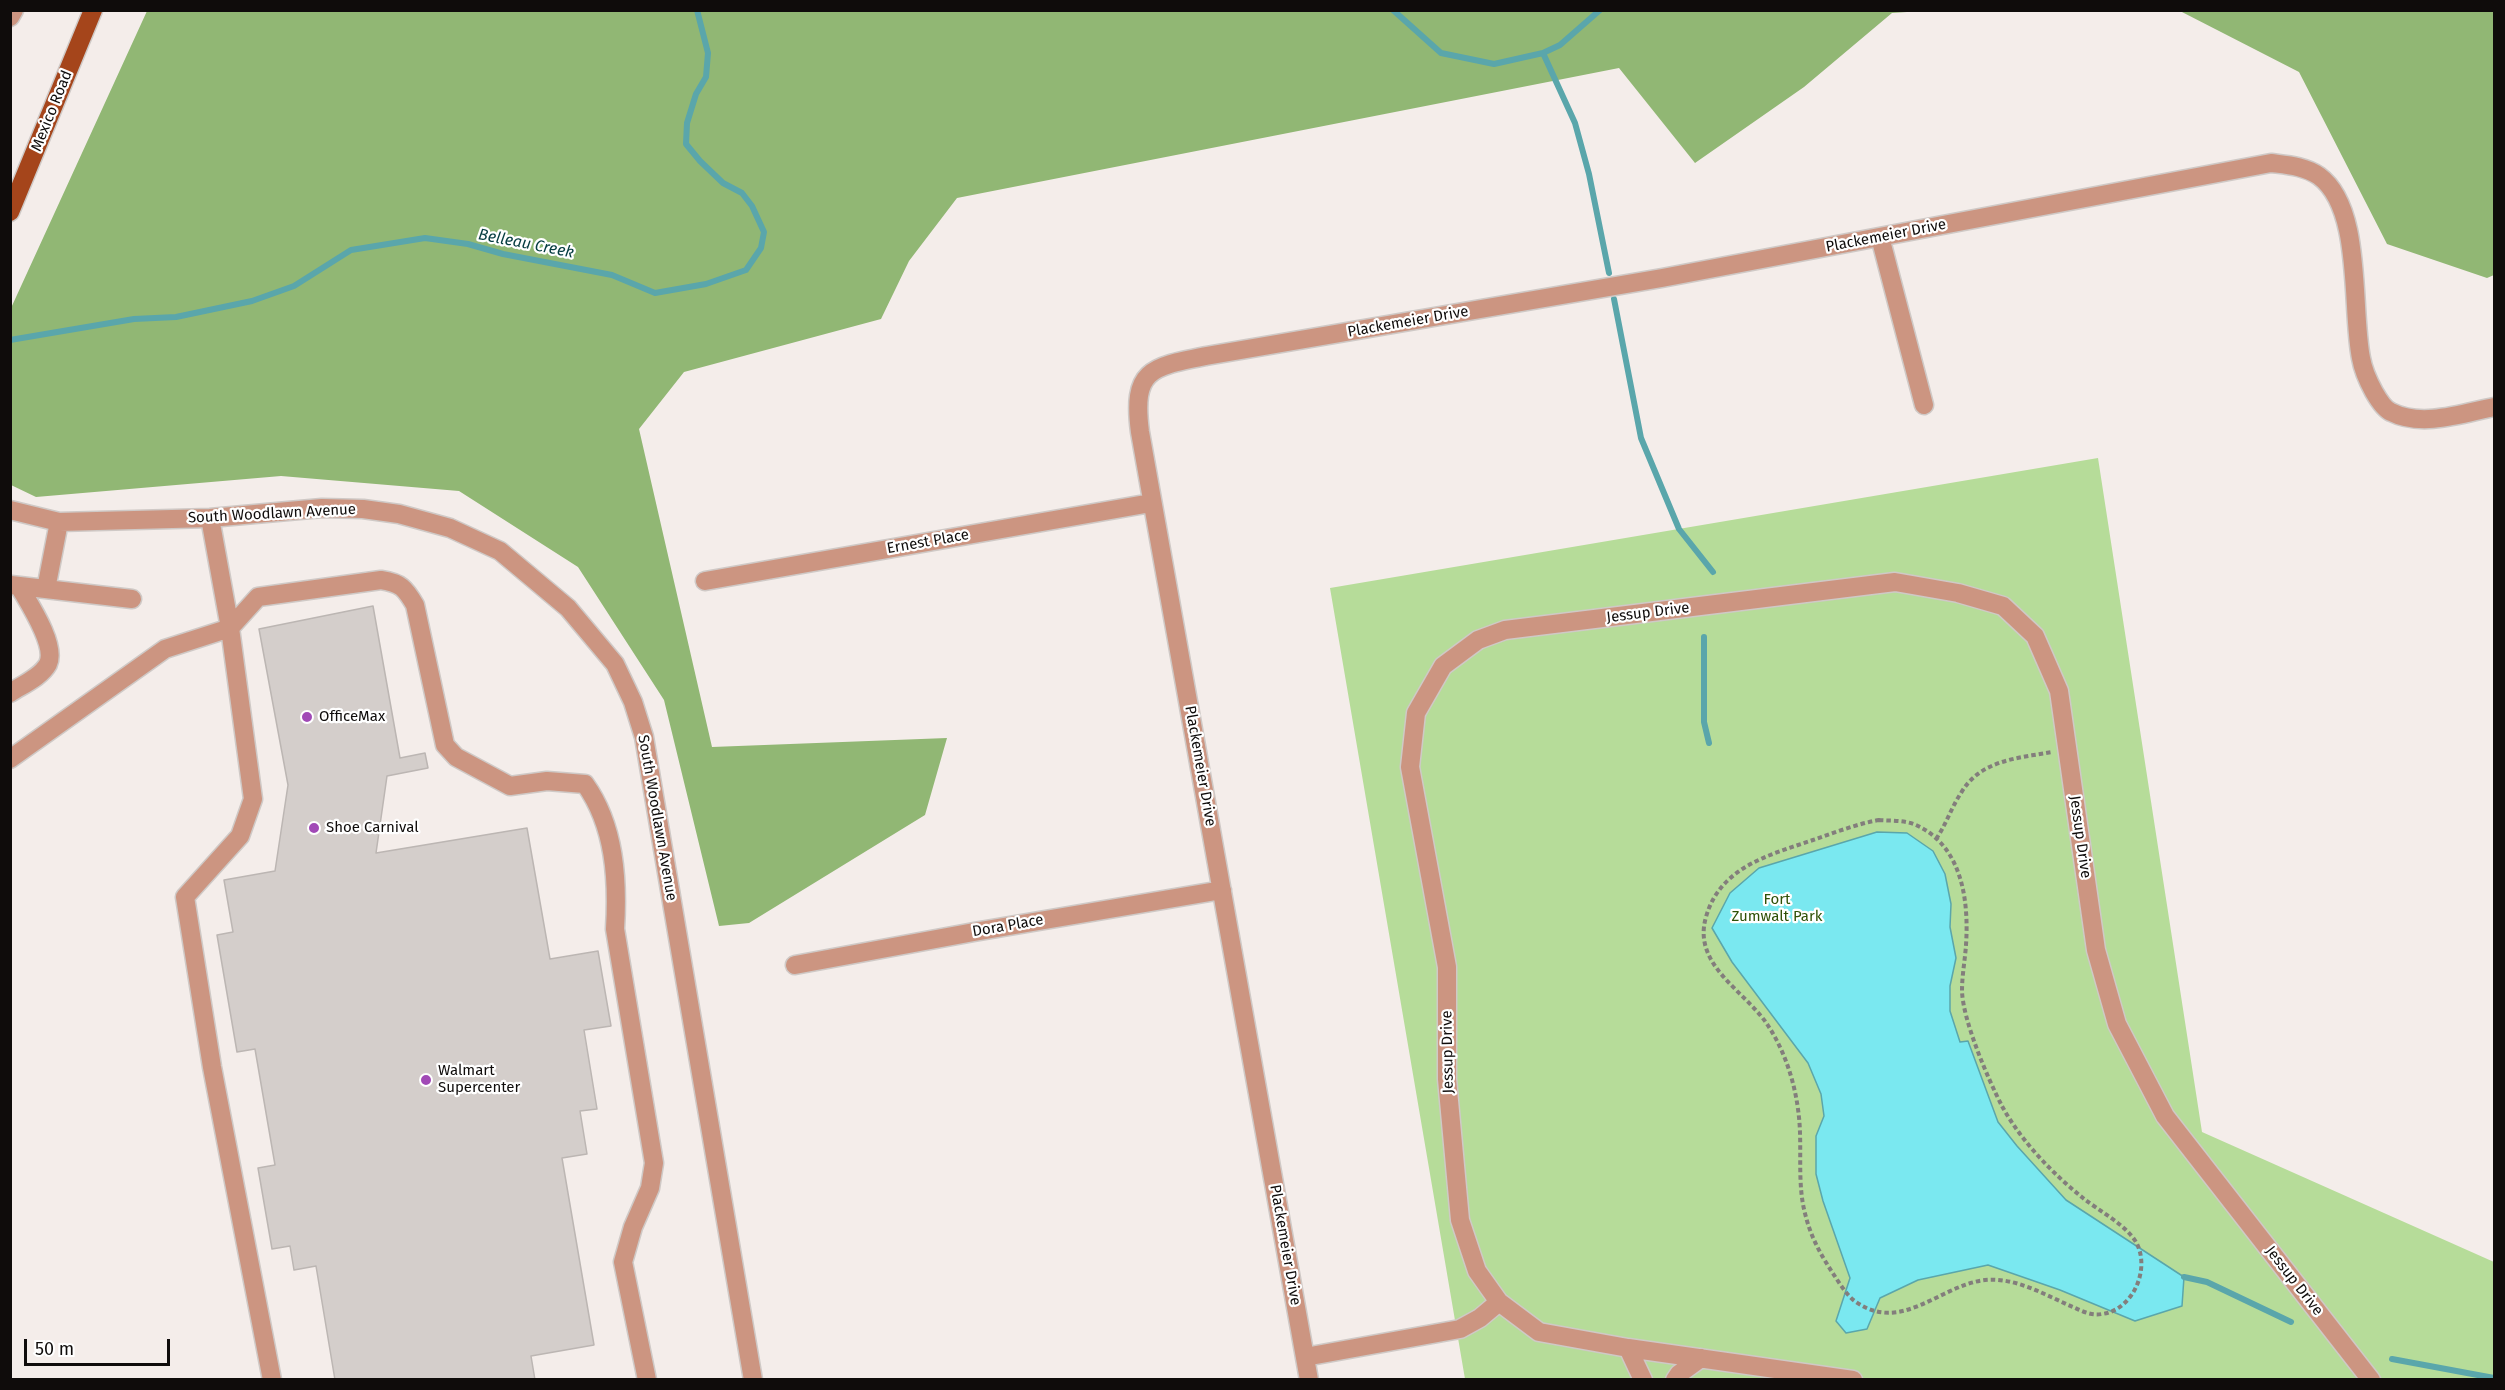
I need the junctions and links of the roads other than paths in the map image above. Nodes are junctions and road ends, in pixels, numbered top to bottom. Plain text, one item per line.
1 (14, 10) edge
2 (93, 10) edge
3 (10, 17) edge
4 (10, 212) edge
5 (1880, 237) junction
6 (1924, 405) dead end
7 (2494, 407) edge
8 (1151, 503) junction
9 (10, 510) edge
10 (210, 518) junction
11 (59, 522) junction
12 (705, 581) dead end
13 (15, 585) edge
14 (46, 589) junction
15 (132, 599) dead end
16 (230, 628) junction
17 (10, 693) edge
18 (10, 759) edge
19 (1222, 890) junction
20 (795, 965) dead end
21 (1499, 1302) junction
22 (1628, 1348) junction
23 (1305, 1357) junction
24 (1701, 1358) junction
25 (272, 1380) edge
26 (646, 1380) edge
27 (753, 1380) edge
28 (1309, 1380) edge
29 (1643, 1380) edge
30 (1675, 1380) edge
31 (1853, 1380) edge
32 (2371, 1380) edge

1 - 3 street
2 - 4 main road, Mexico Road
5 - 6 street
5 - 7 street, Plackemeier Drive
5 - 8 street, Plackemeier Drive
8 - 12 street, Ernest Place
8 - 19 street, Plackemeier Drive
9 - 11 street, South Woodlawn Avenue
10 - 11 street, South Woodlawn Avenue
10 - 16 street
10 - 27 street, South Woodlawn Avenue
11 - 14 street
13 - 14 street
13 - 17 street
14 - 15 street
16 - 18 street
16 - 25 street
16 - 26 street
19 - 20 street, Dora Place
19 - 23 street, Plackemeier Drive
21 - 22 street, Jessup Drive
21 - 23 street
21 - 32 street, Jessup Drive
22 - 24 street, Jessup Drive
22 - 29 street
23 - 28 street, Plackemeier Drive
24 - 30 street
24 - 31 street, Jessup Drive

